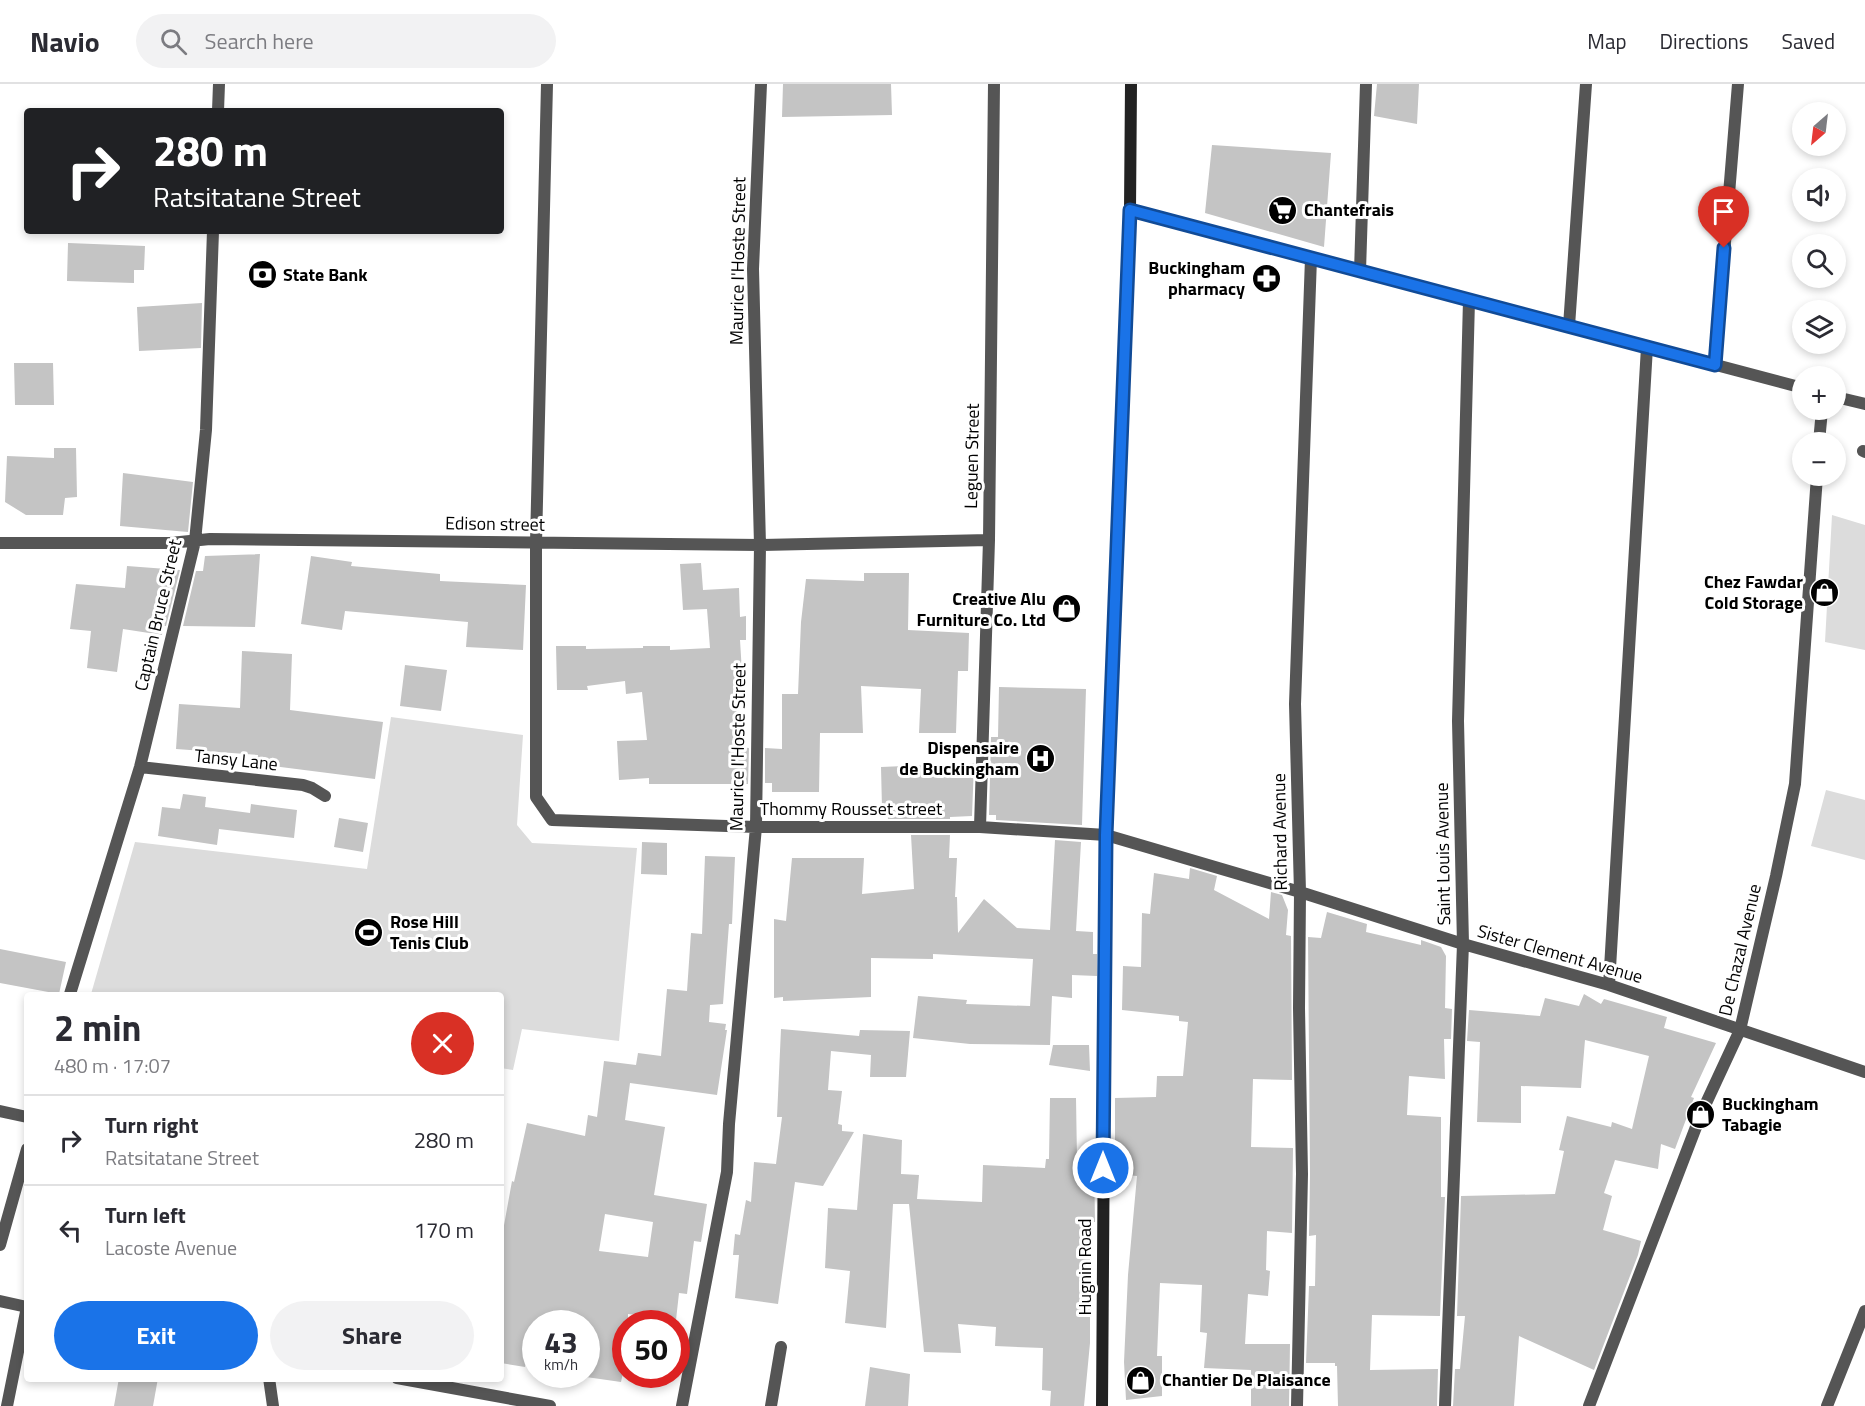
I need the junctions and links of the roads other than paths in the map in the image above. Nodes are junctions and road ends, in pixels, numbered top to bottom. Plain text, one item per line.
1 (219, 84) edge
2 (547, 84) edge
3 (762, 84) edge
4 (994, 84) edge
5 (1131, 84) edge
6 (1366, 84) edge
7 (1586, 84) edge
8 (1738, 84) edge
9 (218, 108) edge
10 (1130, 210) junction
11 (213, 234) edge
12 (1311, 258) junction
13 (1360, 271) junction
14 (1469, 300) junction
15 (1569, 326) junction
16 (1647, 347) junction
17 (1715, 365) junction
18 (1792, 385) edge
19 (1846, 399) edge
20 (1865, 404) edge
21 (1816, 486) edge
22 (989, 540) junction
23 (195, 541) junction
24 (0, 543) edge
25 (536, 543) junction
26 (760, 545) junction
27 (140, 767) junction
28 (325, 796) dead end
29 (756, 827) junction
30 (980, 828) junction
31 (1106, 835) junction
32 (1300, 892) junction
33 (1463, 944) junction
34 (1609, 985) junction
35 (71, 992) edge
36 (1740, 1030) junction
37 (1865, 1072) edge
38 (0, 1111) edge
39 (24, 1116) edge
40 (24, 1160) edge
41 (0, 1245) edge
42 (0, 1296) edge
43 (0, 1301) edge
44 (24, 1306) edge
45 (1865, 1311) edge
46 (24, 1322) edge
47 (781, 1347) dead end
48 (270, 1382) edge
49 (451, 1383) edge
50 (7, 1406) edge
51 (273, 1406) edge
52 (550, 1406) edge
53 (682, 1406) edge
54 (771, 1406) edge
55 (1102, 1406) edge
56 (1297, 1406) edge
57 (1445, 1406) edge
58 (1590, 1406) edge
59 (1827, 1406) edge

1 - 9 street
2 - 25 street
3 - 26 street, Maurice I'Hoste Street
4 - 22 street, Leguen Street
5 - 10 main road, Hugnin Road
6 - 13 street
7 - 15 street
8 - 17 street
10 - 12 street
10 - 31 main road, Hugnin Road
11 - 23 street, Captain Bruce Street
12 - 13 street
12 - 32 street, Richard Avenue
13 - 14 street
14 - 15 street
14 - 33 street, Saint Louis Avenue
15 - 16 street
16 - 17 street
16 - 34 street
17 - 18 street
19 - 20 street
21 - 36 street, De Chazal Avenue
22 - 26 street, Edison street
22 - 30 street, Leguen Street
23 - 24 street, Edison street
23 - 25 street, Edison street
23 - 27 street, Captain Bruce Street
25 - 26 street, Edison street
25 - 29 street, Thommy Rousset street
26 - 29 street, Maurice I'Hoste Street
27 - 28 street, Tansy Lane
27 - 35 street, Captain Bruce Street
29 - 30 street, Thommy Rousset street
29 - 53 street, Maurice I'Hoste Street
30 - 31 street, Thommy Rousset street
31 - 32 street, Sister Clement Avenue
31 - 55 main road, Hugnin Road
32 - 33 street, Sister Clement Avenue
32 - 56 street, Richard Avenue
33 - 34 street, Sister Clement Avenue
33 - 57 street, Saint Louis Avenue
34 - 36 street, Sister Clement Avenue
36 - 37 street, Sister Clement Avenue
36 - 58 street, De Chazal Avenue
38 - 39 street
40 - 41 street
42 - 43 street
43 - 44 street
45 - 59 street
46 - 50 street
47 - 54 street
48 - 51 street
49 - 52 street

